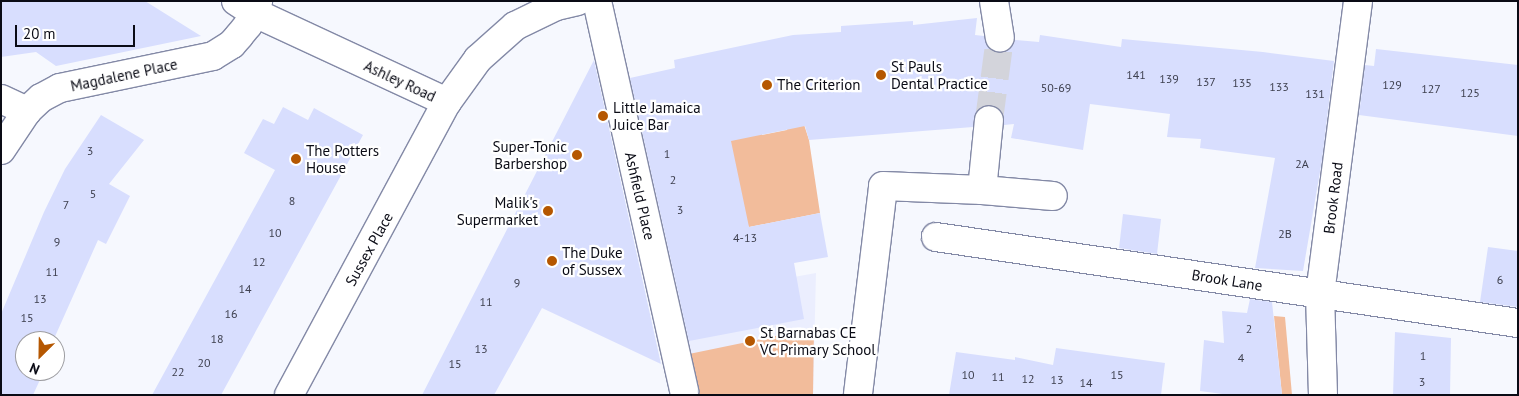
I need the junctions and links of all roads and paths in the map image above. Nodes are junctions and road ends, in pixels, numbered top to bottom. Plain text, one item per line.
1 (597, 1) edge
2 (994, 1) edge
3 (1358, 1) edge
4 (563, 3) edge
5 (249, 5) edge
6 (1000, 38) tunnel mouth
7 (1, 99) edge
8 (447, 102) junction
9 (27, 111) junction
10 (989, 120) tunnel mouth
11 (1, 150) edge
12 (982, 190) junction
13 (1053, 196) dead end
14 (936, 237) dead end
15 (1320, 294) junction
16 (1518, 323) edge
17 (684, 391) dead end
18 (858, 394) edge
19 (289, 395) edge
20 (1323, 395) edge

1 - 17 street, Ashfield Place
2 - 6 street
3 - 15 street, Brook Road
4 - 8 street, Ashley Road
5 - 8 street, Ashley Road
5 - 9 street, Magdalene Place
7 - 9 street
8 - 19 street, Sussex Place
9 - 11 street, Magdalene Place
10 - 12 street
12 - 13 street
12 - 18 street
14 - 15 street, Brook Lane
15 - 16 street, Brook Lane
15 - 20 street, Brook Road

